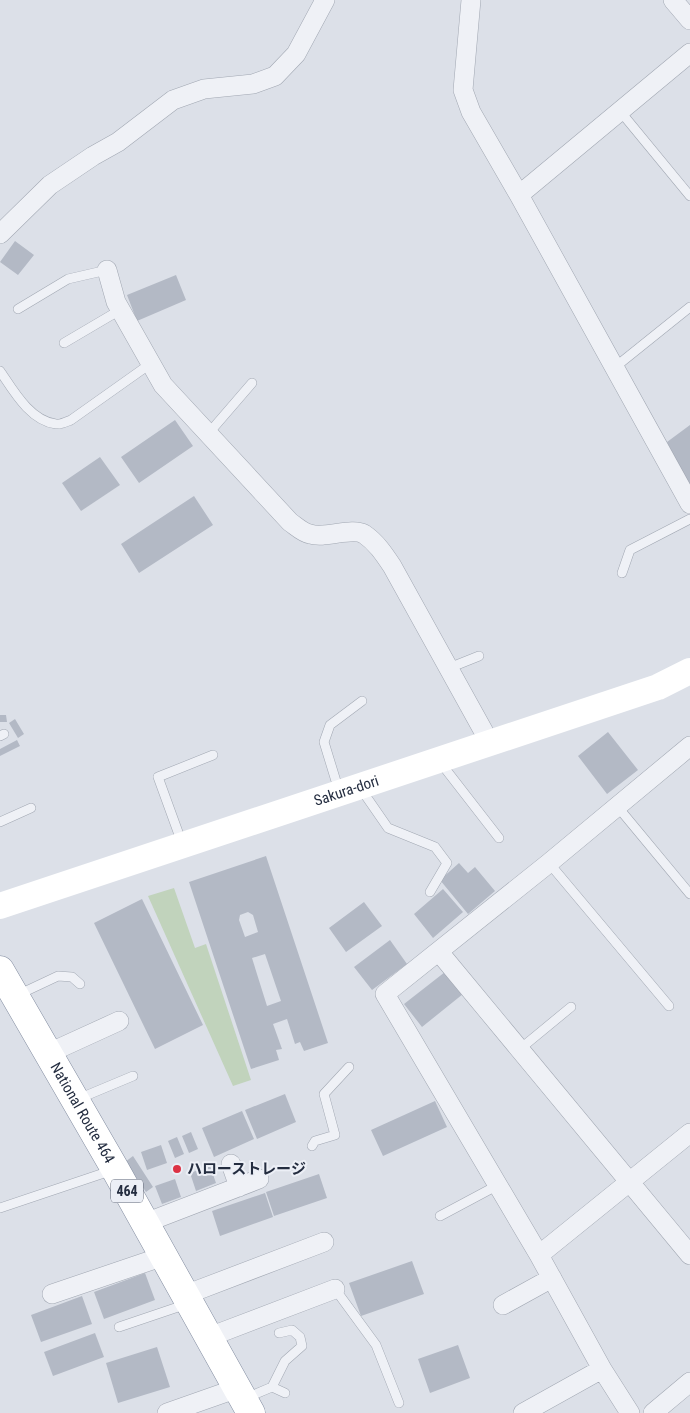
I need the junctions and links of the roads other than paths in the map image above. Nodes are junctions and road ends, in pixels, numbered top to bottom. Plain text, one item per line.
1 (325, 0) edge
2 (471, 0) edge
3 (674, 0) edge
4 (690, 20) edge
5 (690, 53) edge
6 (620, 111) junction
7 (518, 195) junction
8 (690, 196) edge
9 (0, 234) edge
10 (107, 270) joint
11 (690, 307) edge
12 (18, 309) dead end
13 (120, 310) junction
14 (64, 343) dead end
15 (150, 364) junction
16 (614, 368) junction
17 (0, 371) edge
18 (252, 383) dead end
19 (208, 434) junction
20 (690, 504) edge
21 (690, 519) edge
22 (622, 573) dead end
23 (480, 656) dead end
24 (449, 668) junction
25 (690, 671) edge
26 (362, 701) dead end
27 (490, 743) junction
28 (690, 746) edge
29 (213, 755) dead end
30 (439, 760) junction
31 (349, 790) junction
32 (617, 806) junction
33 (31, 808) dead end
34 (0, 822) edge
35 (499, 838) dead end
36 (182, 846) junction
37 (549, 863) junction
38 (430, 892) dead end
39 (690, 894) edge
40 (0, 906) edge
41 (439, 952) junction
42 (0, 970) edge
43 (80, 984) dead end
44 (19, 1002) junction
45 (669, 1006) dead end
46 (571, 1007) dead end
47 (119, 1021) dead end
48 (520, 1049) junction
49 (49, 1053) junction
50 (350, 1067) dead end
51 (133, 1076) dead end
52 (75, 1100) junction
53 (690, 1133) edge
54 (312, 1146) dead end
55 (231, 1164) dead end
56 (115, 1169) junction
57 (259, 1179) dead end
58 (630, 1183) junction
59 (498, 1185) junction
60 (239, 1187) junction
61 (0, 1208) edge
62 (440, 1216) dead end
63 (145, 1222) junction
64 (324, 1242) dead end
65 (539, 1255) junction
66 (690, 1255) edge
67 (164, 1256) junction
68 (552, 1278) junction
69 (335, 1289) joint
70 (52, 1294) dead end
71 (188, 1299) junction
72 (503, 1305) dead end
73 (119, 1327) dead end
74 (279, 1333) dead end
75 (209, 1337) junction
76 (602, 1369) junction
77 (690, 1382) edge
78 (272, 1387) junction
79 (285, 1393) dead end
80 (244, 1400) edge
81 (399, 1403) dead end
82 (167, 1413) edge
83 (523, 1413) edge
84 (630, 1413) edge
85 (653, 1413) edge

1 - 9 street
2 - 7 street
3 - 4 street
5 - 6 street
6 - 7 street
6 - 8 lane
7 - 16 street
10 - 12 lane
10 - 13 street
11 - 16 lane
13 - 14 lane
13 - 15 street
15 - 17 lane
15 - 19 street
16 - 20 street
18 - 19 lane
19 - 24 street
21 - 22 lane
23 - 24 lane
24 - 27 street
25 - 27 street, Sakura-dori
26 - 31 lane
27 - 30 street, Sakura-dori
28 - 32 street
29 - 36 lane
30 - 31 street, Sakura-dori
30 - 35 lane
31 - 36 street, Sakura-dori
31 - 38 lane
32 - 37 street
32 - 39 lane
33 - 34 lane
36 - 40 street, Sakura-dori
37 - 41 street
37 - 45 lane
41 - 48 street
41 - 59 street
42 - 44 highway, National Route 464 / 464
43 - 44 lane
44 - 49 highway, National Route 464 / 464
46 - 48 lane
47 - 49 street
48 - 58 street
49 - 52 highway, National Route 464 / 464
50 - 54 lane
51 - 52 lane
52 - 56 highway, National Route 464 / 464
53 - 58 street
55 - 60 street
56 - 61 lane
56 - 63 highway, National Route 464 / 464
57 - 60 street
58 - 65 street
58 - 66 street
59 - 62 lane
59 - 65 street
60 - 63 street
63 - 67 highway, National Route 464 / 464
64 - 71 street
65 - 68 street
67 - 70 street
67 - 71 highway, National Route 464 / 464
68 - 72 street
68 - 76 street
69 - 75 street
69 - 81 lane
71 - 73 lane
71 - 75 highway, National Route 464 / 464
74 - 78 lane
75 - 80 highway, National Route 464 / 464
76 - 83 street
76 - 84 street
77 - 85 street
78 - 79 lane
78 - 80 lane
80 - 82 street

